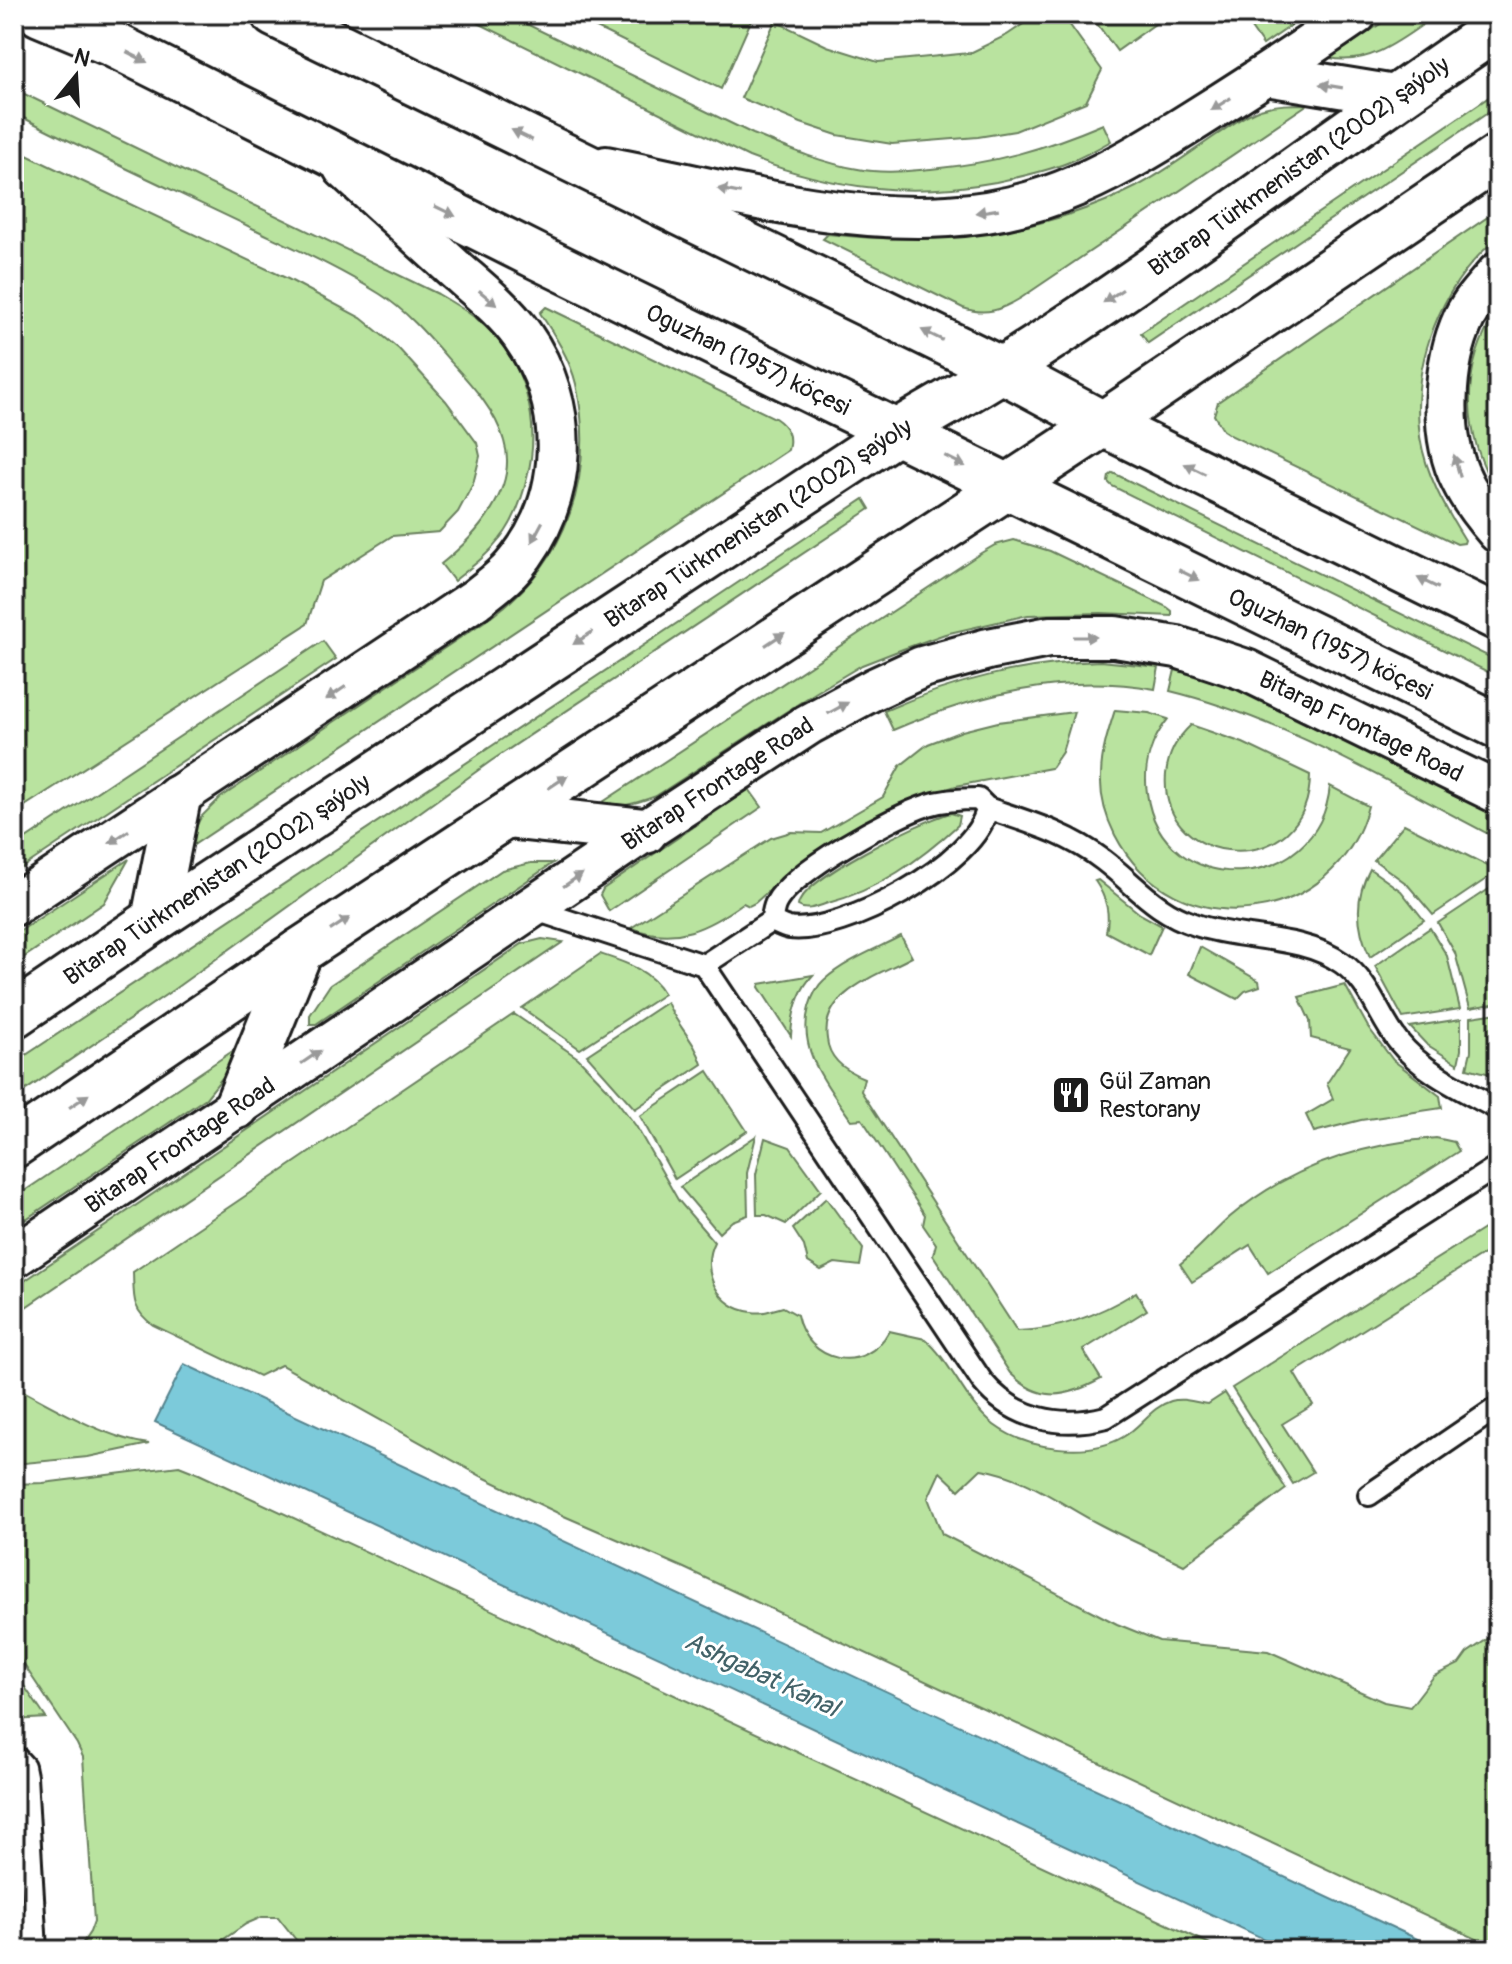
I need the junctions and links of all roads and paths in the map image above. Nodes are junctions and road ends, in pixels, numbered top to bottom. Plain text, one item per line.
1 (40, 14) edge
2 (274, 14) edge
3 (1356, 14) edge
4 (1498, 27) edge
5 (1266, 75) junction
6 (1395, 96) junction
7 (326, 151) junction
8 (1498, 157) edge
9 (576, 161) junction
10 (1498, 273) edge
11 (1002, 370) junction
12 (1103, 424) junction
13 (898, 431) junction
14 (1007, 487) junction
15 (1498, 532) edge
16 (1498, 618) edge
17 (1498, 726) edge
18 (1498, 793) edge
19 (178, 798) junction
20 (987, 808) junction
21 (506, 816) junction
22 (645, 831) junction
23 (14, 905) edge
24 (532, 909) junction
25 (154, 920) junction
26 (771, 921) junction
27 (300, 951) junction
28 (704, 965) junction
29 (14, 1015) edge
30 (237, 1106) junction
31 (1498, 1109) edge
32 (14, 1145) edge
33 (1498, 1166) edge
34 (14, 1257) edge
35 (1498, 1407) edge
36 (1369, 1495) dead end
37 (14, 1755) edge
38 (36, 1950) edge

1 -> 7 main road, Oguzhan (1957) köçesi
9 -> 2 main road
3 - 5 street
4 - 6 main road, Bitarap Türkmenistan (2002) şaýoly
6 -> 5 street
5 -> 9 street
6 -> 11 main road, Bitarap Türkmenistan (2002) şaýoly
7 -> 13 main road, Oguzhan (1957) köçesi
7 -> 19 street
8 - 12 main road
11 -> 9 main road
15 -> 10 street
11 - 12 main road
11 - 13 main road, Bitarap Türkmenistan (2002) şaýoly
12 - 14 main road
16 -> 12 main road
13 -> 14 main road, Oguzhan (1957) köçesi
13 -> 25 main road, Bitarap Türkmenistan (2002) şaýoly
14 -> 17 main road, Oguzhan (1957) köçesi
21 -> 14 main road
22 -> 18 street, Bitarap Frontage Road
19 -> 23 street
19 - 25 main road
20 - 26 lane
20 - 26 lane
20 - 31 lane
21 - 22 main road
27 -> 21 main road
24 -> 22 street, Bitarap Frontage Road
24 - 28 lane
30 -> 24 street, Bitarap Frontage Road
25 - 29 main road, Bitarap Türkmenistan (2002) şaýoly
26 - 28 lane
27 - 30 main road
32 -> 27 main road
28 - 33 lane
30 - 34 street, Bitarap Frontage Road
35 - 36 lane
37 - 38 lane

